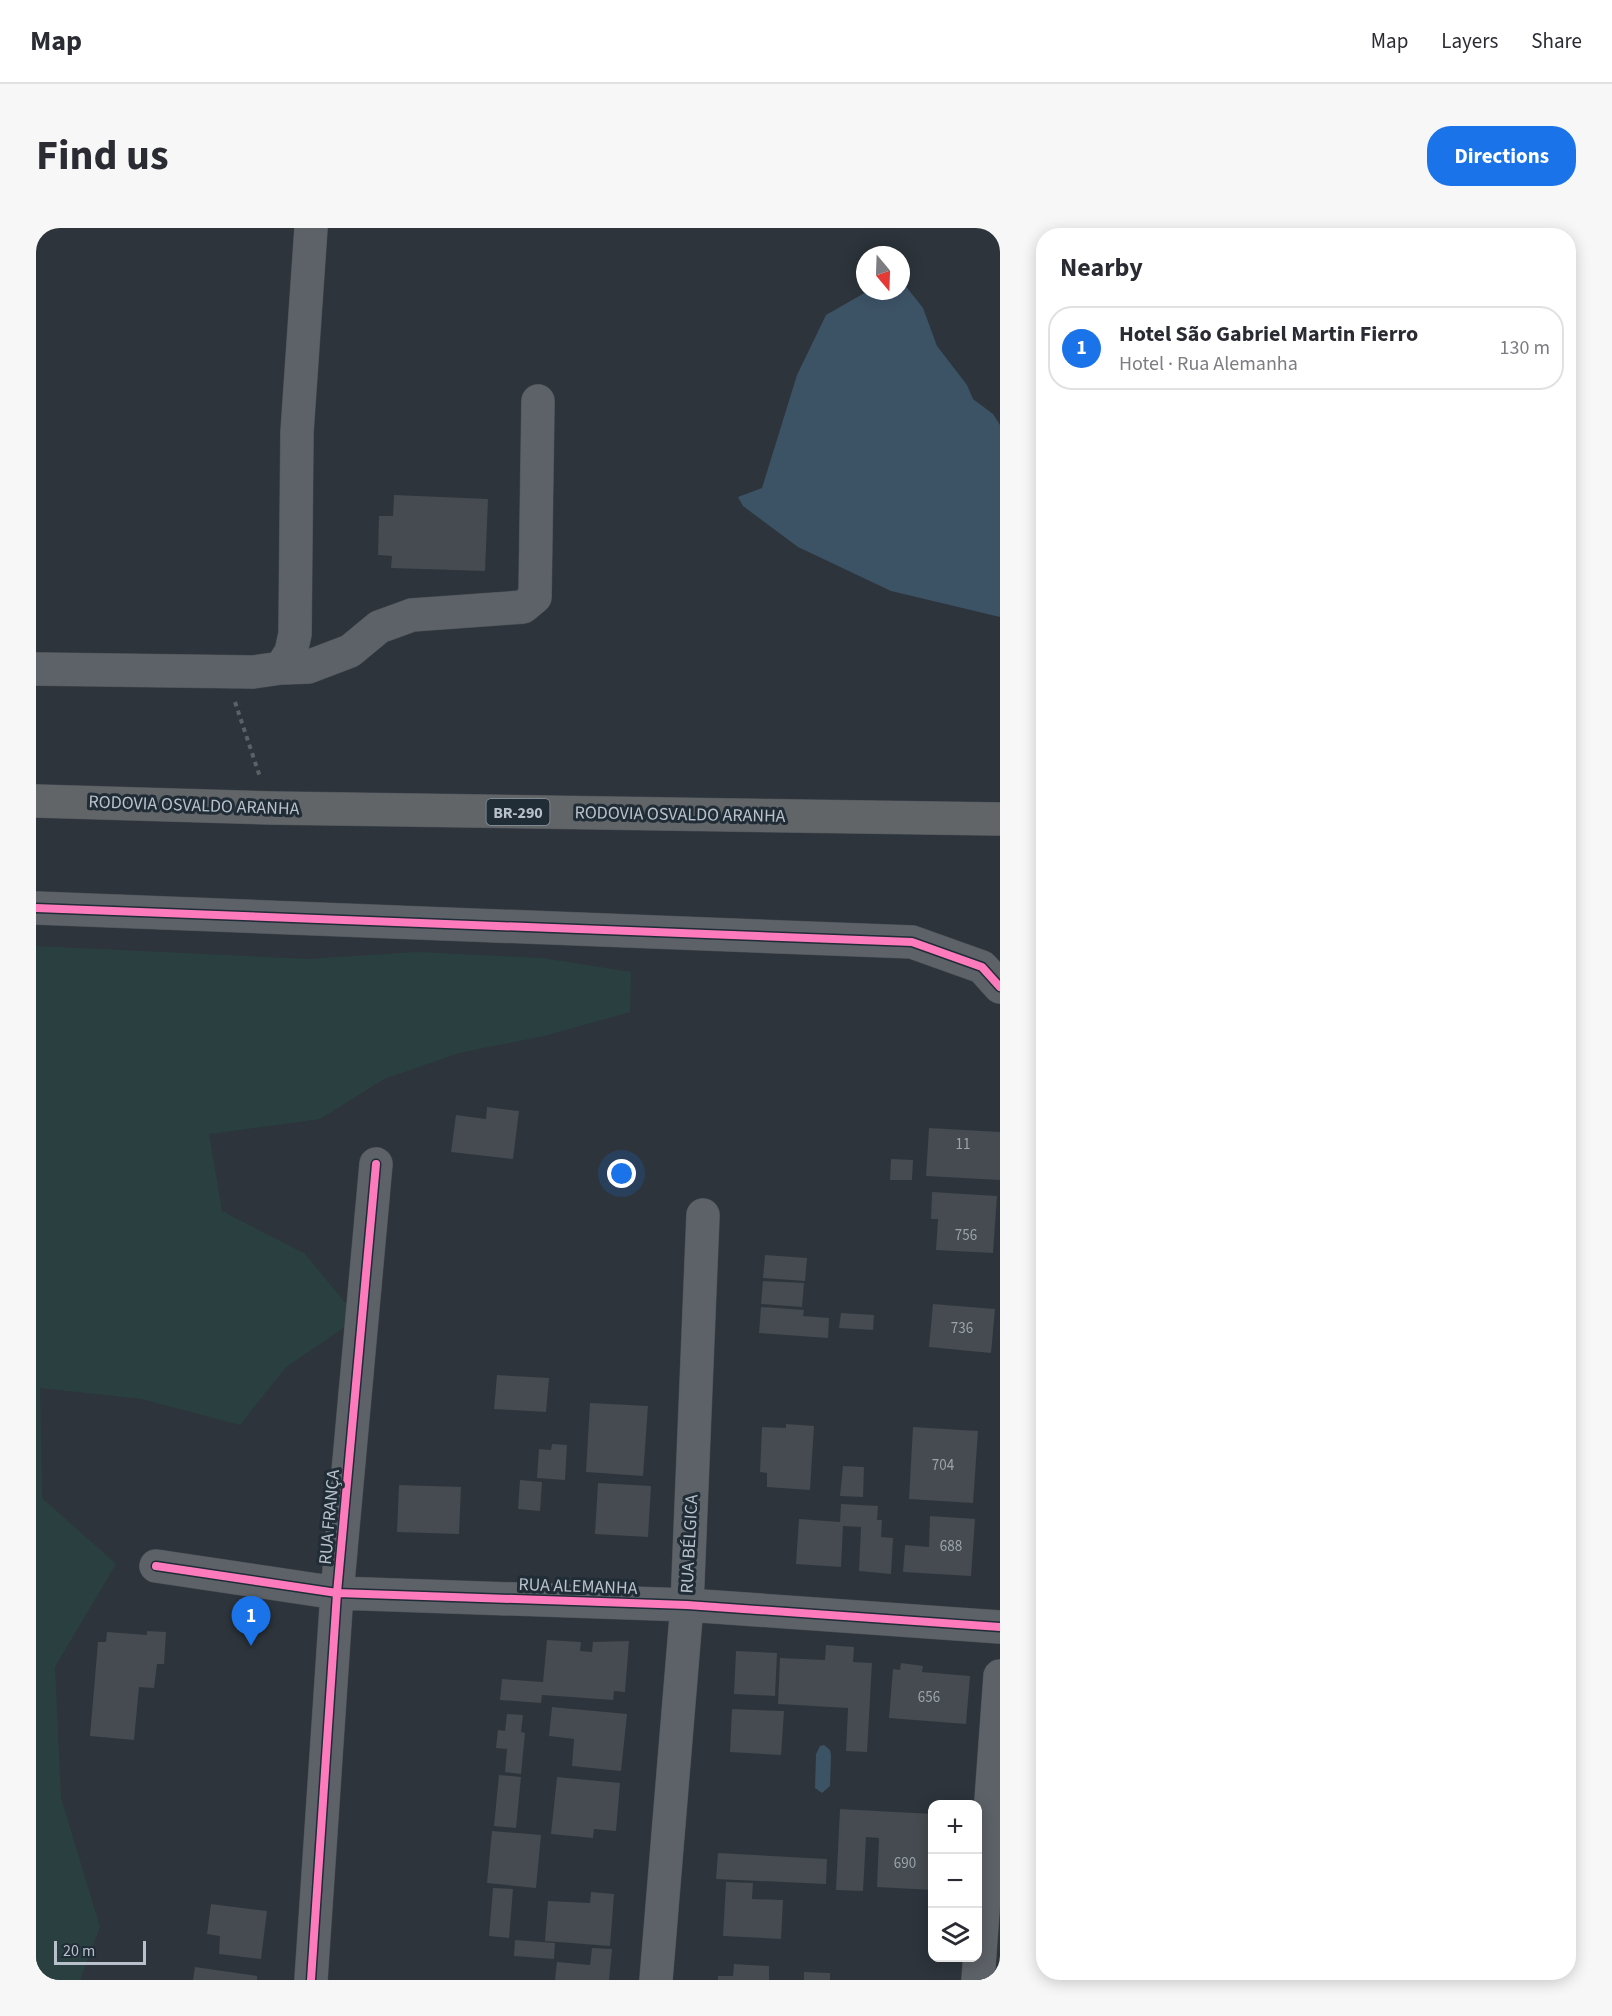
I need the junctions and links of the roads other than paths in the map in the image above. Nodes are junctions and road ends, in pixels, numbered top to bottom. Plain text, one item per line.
1 (311, 228) edge
2 (538, 401) dead end
3 (36, 669) edge
4 (267, 670) junction
5 (36, 801) edge
6 (1000, 819) edge
7 (36, 908) edge
8 (1000, 987) edge
9 (376, 1164) dead end
10 (703, 1215) dead end
11 (156, 1566) dead end
12 (337, 1593) junction
13 (687, 1605) junction
14 (1000, 1627) edge
15 (1000, 1676) edge
16 (311, 1980) edge
17 (656, 1980) edge
18 (978, 1980) edge

1 - 4 street
2 - 4 street
3 - 4 street
5 - 6 highway, RODOVIA OSVALDO ARANHA / BR-290
7 - 8 street
9 - 12 street, RUA FRANÇA
10 - 13 street, RUA BÉLGICA
11 - 12 street, RUA ALEMANHA
12 - 13 street, RUA ALEMANHA
12 - 16 street, RUA FRANÇA
13 - 14 street, RUA ALEMANHA
13 - 17 street, RUA BÉLGICA
15 - 18 street

